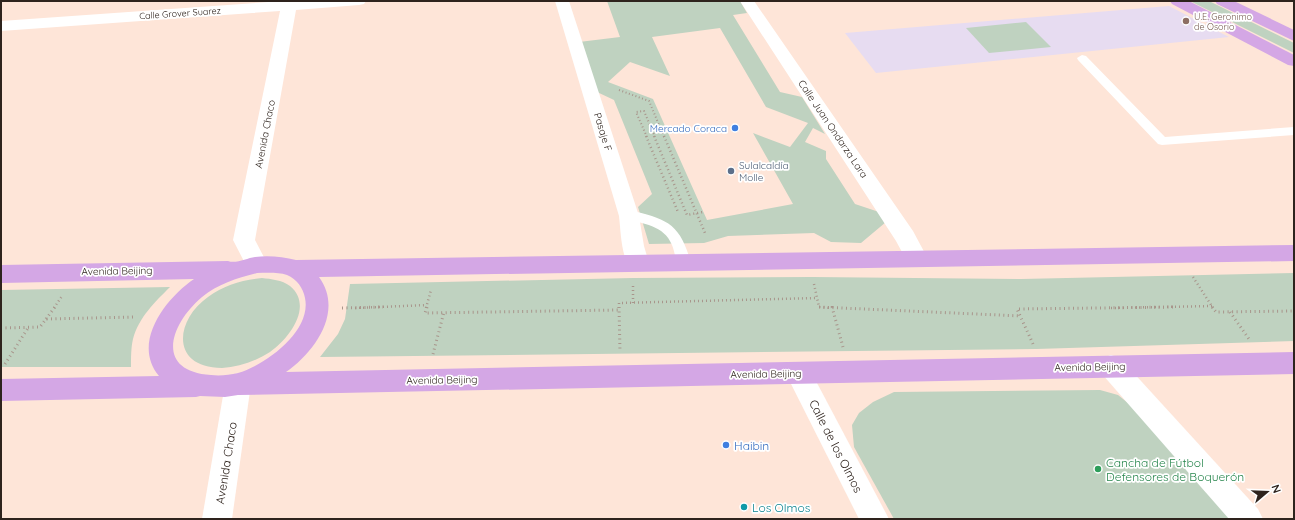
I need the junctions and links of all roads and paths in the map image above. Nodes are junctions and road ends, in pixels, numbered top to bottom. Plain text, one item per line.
1 (359, 1) edge
2 (562, 1) edge
3 (747, 1) edge
4 (1177, 1) edge
5 (1222, 1) edge
6 (290, 3) edge
7 (1, 26) edge
8 (1294, 36) edge
9 (1082, 58) dead end
10 (1294, 61) edge
11 (619, 90) dead end
12 (1294, 130) edge
13 (703, 212) dead end
14 (629, 214) junction
15 (679, 217) dead end
16 (705, 233) dead end
17 (1294, 253) edge
18 (1178, 255) junction
19 (917, 259) junction
20 (808, 261) junction
21 (638, 263) junction
22 (684, 263) junction
23 (257, 265) junction
24 (295, 269) junction
25 (233, 270) junction
26 (1, 274) edge
27 (817, 298) junction
28 (427, 305) dead end
29 (832, 306) junction
30 (1212, 306) junction
31 (318, 308) junction
32 (618, 310) junction
33 (1294, 311) edge
34 (444, 312) junction
35 (425, 313) dead end
36 (1021, 316) junction
37 (136, 317) dead end
38 (1, 328) edge
39 (29, 328) junction
40 (1294, 363) edge
41 (1111, 366) junction
42 (1046, 368) junction
43 (1, 369) edge
44 (849, 372) junction
45 (798, 374) junction
46 (621, 377) junction
47 (427, 381) junction
48 (238, 384) junction
49 (211, 386) junction
50 (1, 390) edge
51 (217, 519) edge
52 (874, 519) edge
53 (1248, 519) edge

1 - 6 street, Calle Grover Suarez
2 - 14 street, Pasaje F
3 - 19 street, Calle Juan Ondarza Lara
4 - 10 main road
5 - 8 main road
6 - 7 street, Calle Grover Suarez
6 - 23 street, Avenida Chaco
9 - 12 lane
11 - 16 path
13 - 15 path
14 - 21 street, Pasaje F
14 - 22 lane
17 - 18 main road
18 - 19 main road
18 - 30 path
19 - 20 main road
20 - 22 main road
20 - 27 path
21 - 22 main road
21 - 24 main road
23 - 24 main road
23 - 25 main road
24 - 31 main road
25 - 26 main road, Avenida Beijing
25 - 49 main road
27 - 29 path
27 - 32 path
28 - 31 path
29 - 36 path
29 - 44 path
30 - 33 path
30 - 36 path
31 - 48 main road
32 - 34 path
32 - 46 path
34 - 35 path
34 - 47 path
36 - 42 path
37 - 39 path
38 - 39 path
39 - 43 path
40 - 41 main road, Avenida Beijing
41 - 42 main road, Avenida Beijing
41 - 53 street
42 - 44 main road, Avenida Beijing
44 - 45 main road, Avenida Beijing
45 - 46 main road, Avenida Beijing
45 - 52 street, Calle de los Olmos
46 - 47 main road, Avenida Beijing
47 - 48 main road, Avenida Beijing
48 - 49 main road
48 - 51 street, Avenida Chaco
49 - 50 main road

